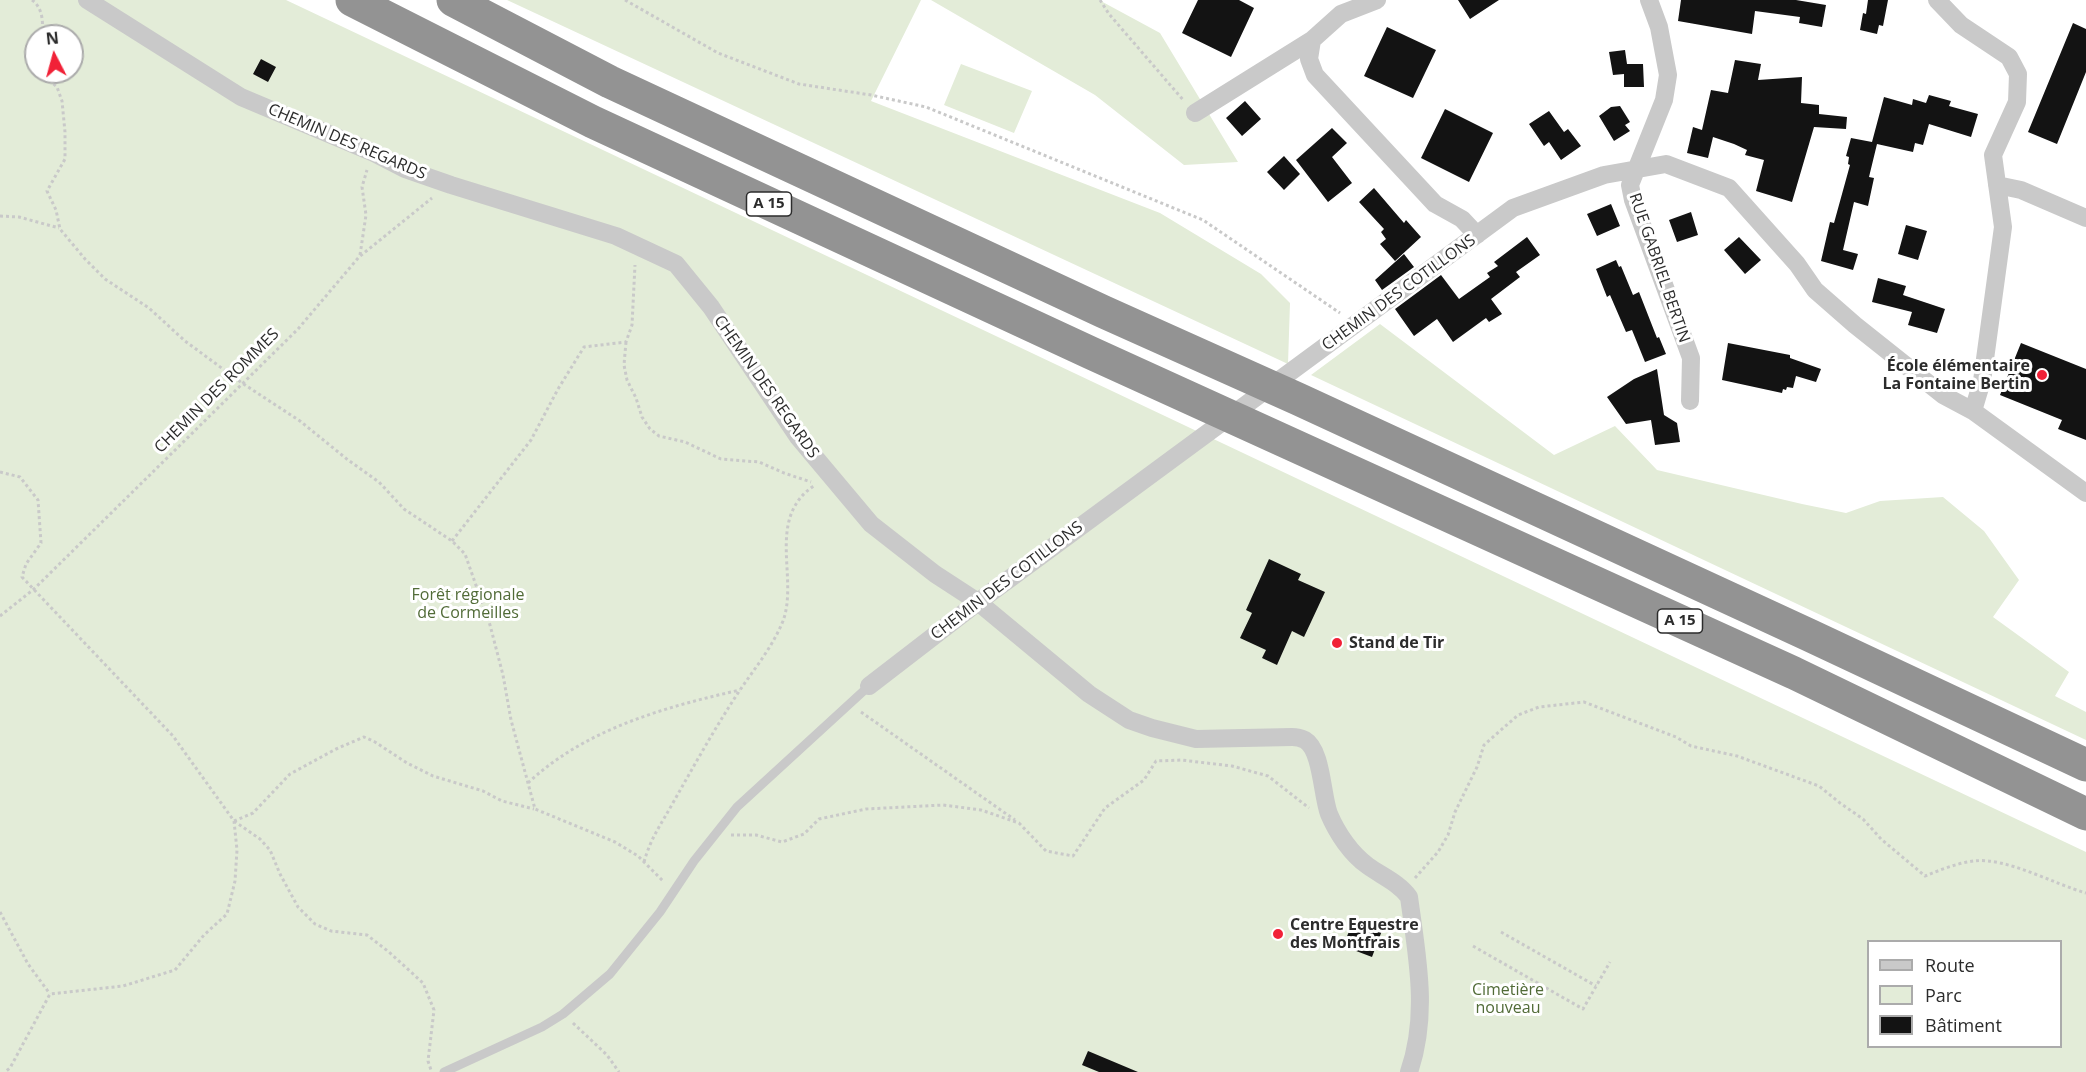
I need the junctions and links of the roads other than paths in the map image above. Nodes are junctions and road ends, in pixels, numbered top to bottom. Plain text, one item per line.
1 (87, 0) edge
2 (352, 0) edge
3 (453, 0) edge
4 (1377, 0) edge
5 (1649, 0) edge
6 (1937, 0) edge
7 (1336, 7) edge
8 (1312, 40) junction
9 (1195, 113) road end
10 (1635, 170) junction
11 (1997, 185) junction
12 (2086, 218) edge
13 (1477, 235) junction
14 (1690, 401) dead end
15 (1972, 411) junction
16 (2086, 493) edge
17 (978, 602) junction
18 (869, 686) joint
19 (2086, 765) edge
20 (2086, 814) edge
21 (444, 1072) edge
22 (1409, 1072) edge

1 - 17 street, CHEMIN DES REGARDS
2 - 20 highway, A 15
3 - 19 highway, A 15
4 - 7 street
5 - 10 street, RUE GABRIEL BERTIN
6 - 11 street
7 - 8 street
8 - 9 street
8 - 13 street
10 - 13 street, CHEMIN DES COTILLONS
10 - 14 street, RUE GABRIEL BERTIN
10 - 15 street, CHEMIN DES COTILLONS
11 - 12 street
11 - 15 street
13 - 17 street, CHEMIN DES COTILLONS
15 - 16 street, CHEMIN DES COTILLONS
17 - 18 street, CHEMIN DES COTILLONS
17 - 22 street, CHEMIN DES REGARDS
18 - 21 lane, CHEMIN DES COTILLONS

